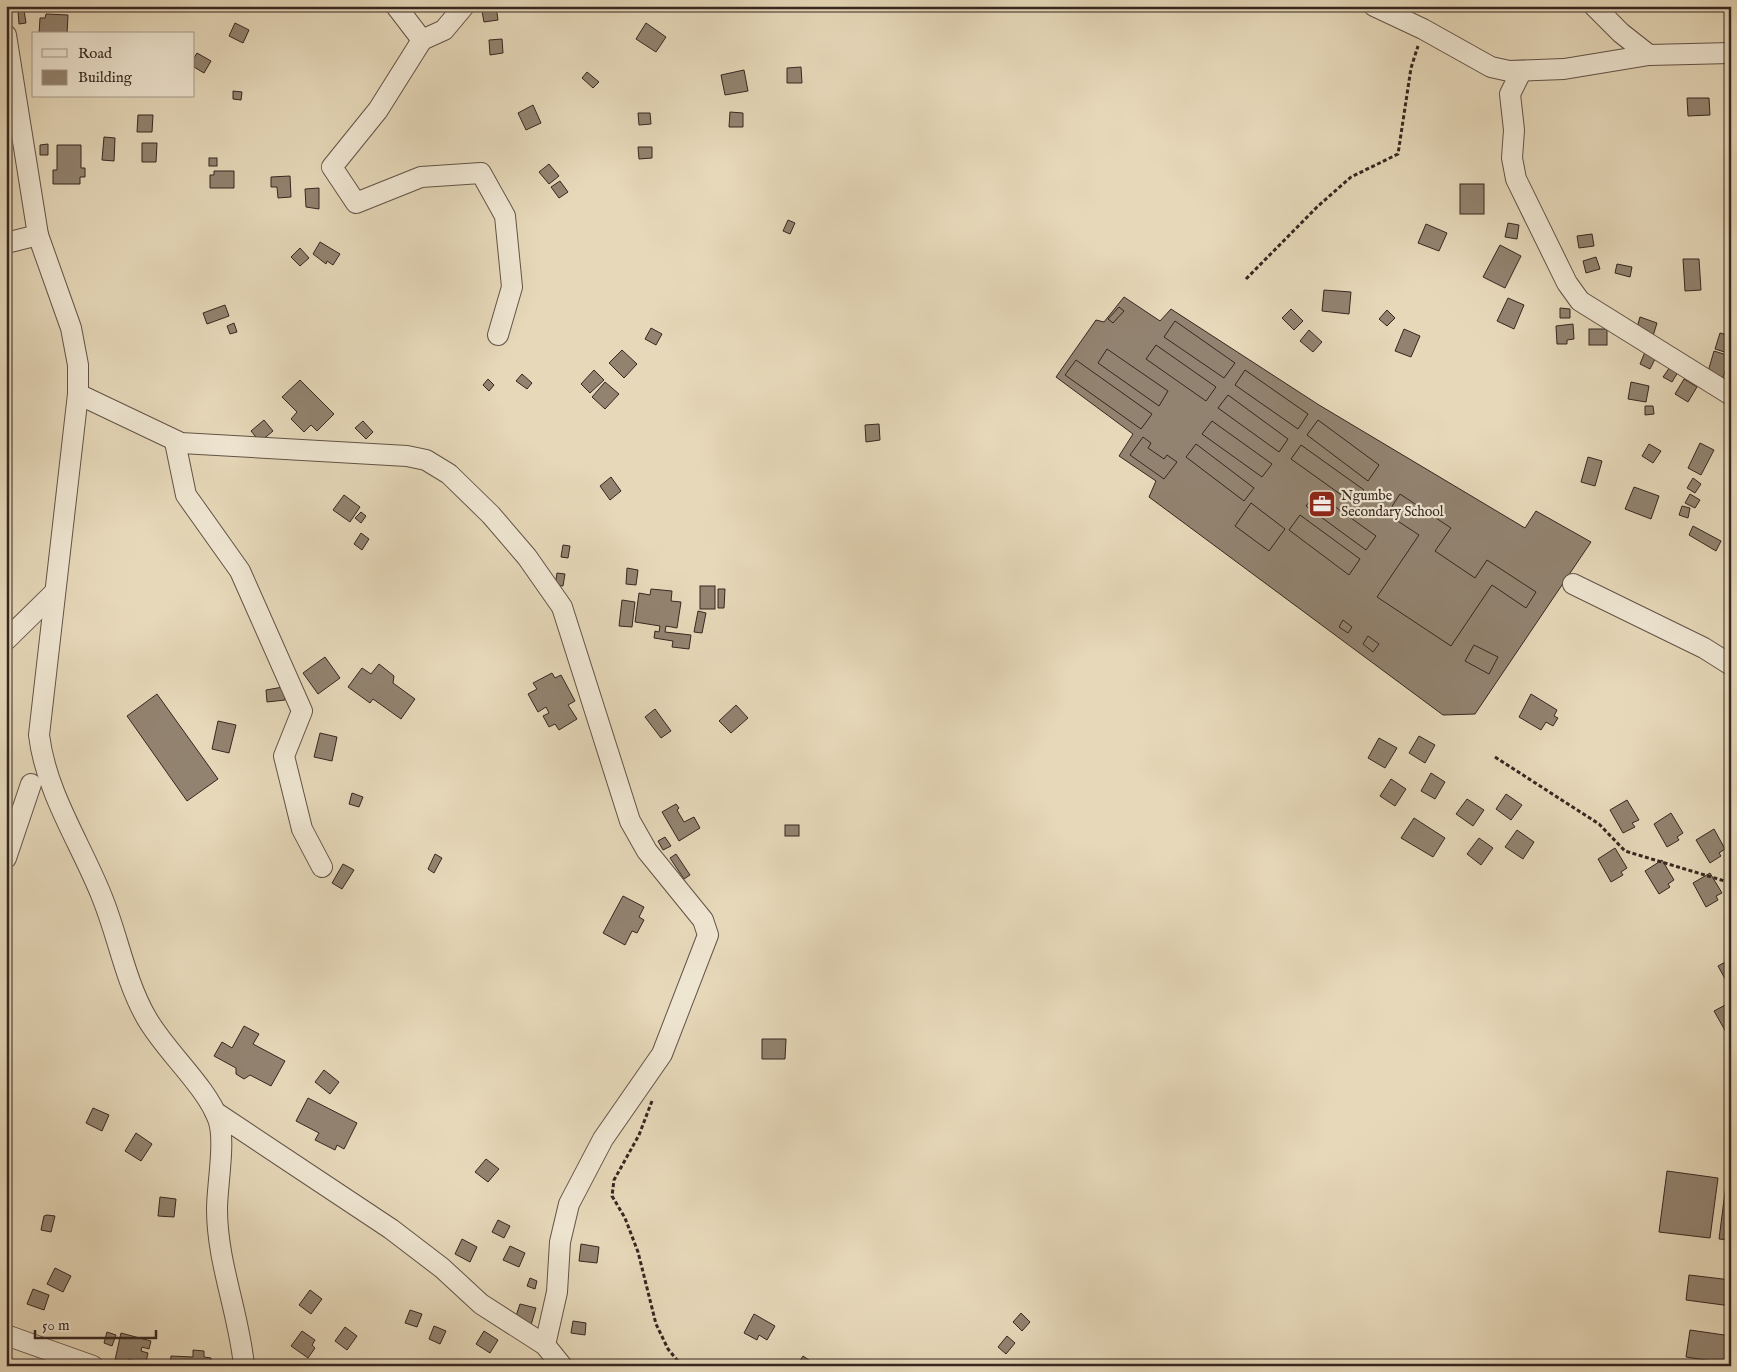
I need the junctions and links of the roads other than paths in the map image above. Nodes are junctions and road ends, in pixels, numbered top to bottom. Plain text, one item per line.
1 (396, 6) edge
2 (464, 6) edge
3 (1374, 6) edge
4 (1594, 6) edge
5 (6, 35) edge
6 (422, 40) junction
7 (1731, 53) edge
8 (1649, 55) junction
9 (1521, 72) junction
10 (38, 235) junction
11 (6, 243) edge
12 (498, 335) dead end
13 (78, 394) junction
14 (1731, 395) edge
15 (175, 442) junction
16 (1572, 584) dead end
17 (54, 593) junction
18 (6, 640) edge
19 (1731, 665) edge
20 (31, 784) dead end
21 (6, 858) edge
22 (322, 866) dead end
23 (215, 1112) junction
24 (6, 1335) edge
25 (545, 1345) junction
26 (93, 1366) edge
27 (244, 1366) edge
28 (562, 1366) edge

1 - 6 street
2 - 6 street
3 - 9 street
4 - 8 street
5 - 10 street
6 - 12 street
7 - 8 street
8 - 9 street
9 - 14 street
10 - 11 street
10 - 13 street
13 - 15 street
13 - 17 street
15 - 22 street
15 - 25 street
16 - 19 street
17 - 18 street
17 - 23 street
20 - 21 street
23 - 25 street
23 - 27 street
24 - 26 street
25 - 28 street

